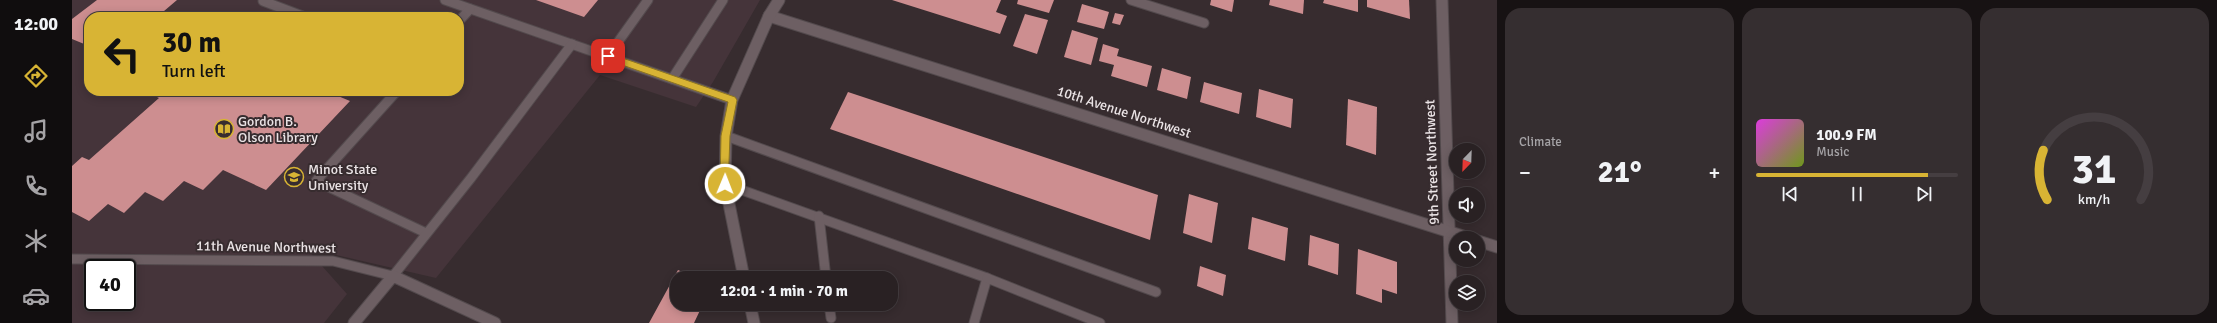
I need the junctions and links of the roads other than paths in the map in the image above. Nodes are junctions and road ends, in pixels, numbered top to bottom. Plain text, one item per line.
1 (265, 0) edge
2 (445, 0) edge
3 (648, 0) edge
4 (723, 0) edge
5 (779, 0) edge
6 (1130, 0) edge
7 (1442, 0) edge
8 (470, 9) junction
9 (291, 12) edge
10 (464, 16) edge
11 (769, 16) junction
12 (1204, 23) dead end
13 (572, 44) junction
14 (608, 56) junction
15 (672, 79) junction
16 (392, 96) edge
17 (732, 100) junction
18 (726, 136) junction
19 (725, 184) junction
20 (819, 216) junction
21 (1449, 231) joint
22 (426, 233) junction
23 (1485, 243) edge
24 (1497, 247) edge
25 (72, 259) edge
26 (1450, 267) edge
27 (743, 271) edge
28 (825, 271) edge
29 (393, 276) junction
30 (987, 278) junction
31 (1156, 292) dead end
32 (751, 311) edge
33 (830, 311) edge
34 (831, 318) dead end
35 (354, 323) edge
36 (496, 323) edge
37 (754, 323) edge
38 (974, 323) edge
39 (1100, 323) edge
40 (1452, 323) edge

1 - 9 lane
2 - 8 lane
3 - 14 lane
4 - 15 lane
5 - 11 street
6 - 12 lane
7 - 21 street, 9th Street Northwest
8 - 10 lane
8 - 13 lane
11 - 17 street
11 - 21 street, 10th Avenue Northwest
13 - 14 lane
13 - 22 lane
14 - 15 lane
15 - 17 lane
16 - 22 lane
17 - 18 street
18 - 19 street
18 - 31 lane
19 - 20 lane
19 - 27 street
20 - 28 lane
20 - 30 lane
22 - 29 lane
23 - 24 street
25 - 29 lane, 11th Avenue Northwest
26 - 40 street, 9th Street Northwest
29 - 35 street
29 - 36 street, 11th Avenue Northwest
30 - 38 lane
30 - 39 lane
32 - 37 street
33 - 34 lane

